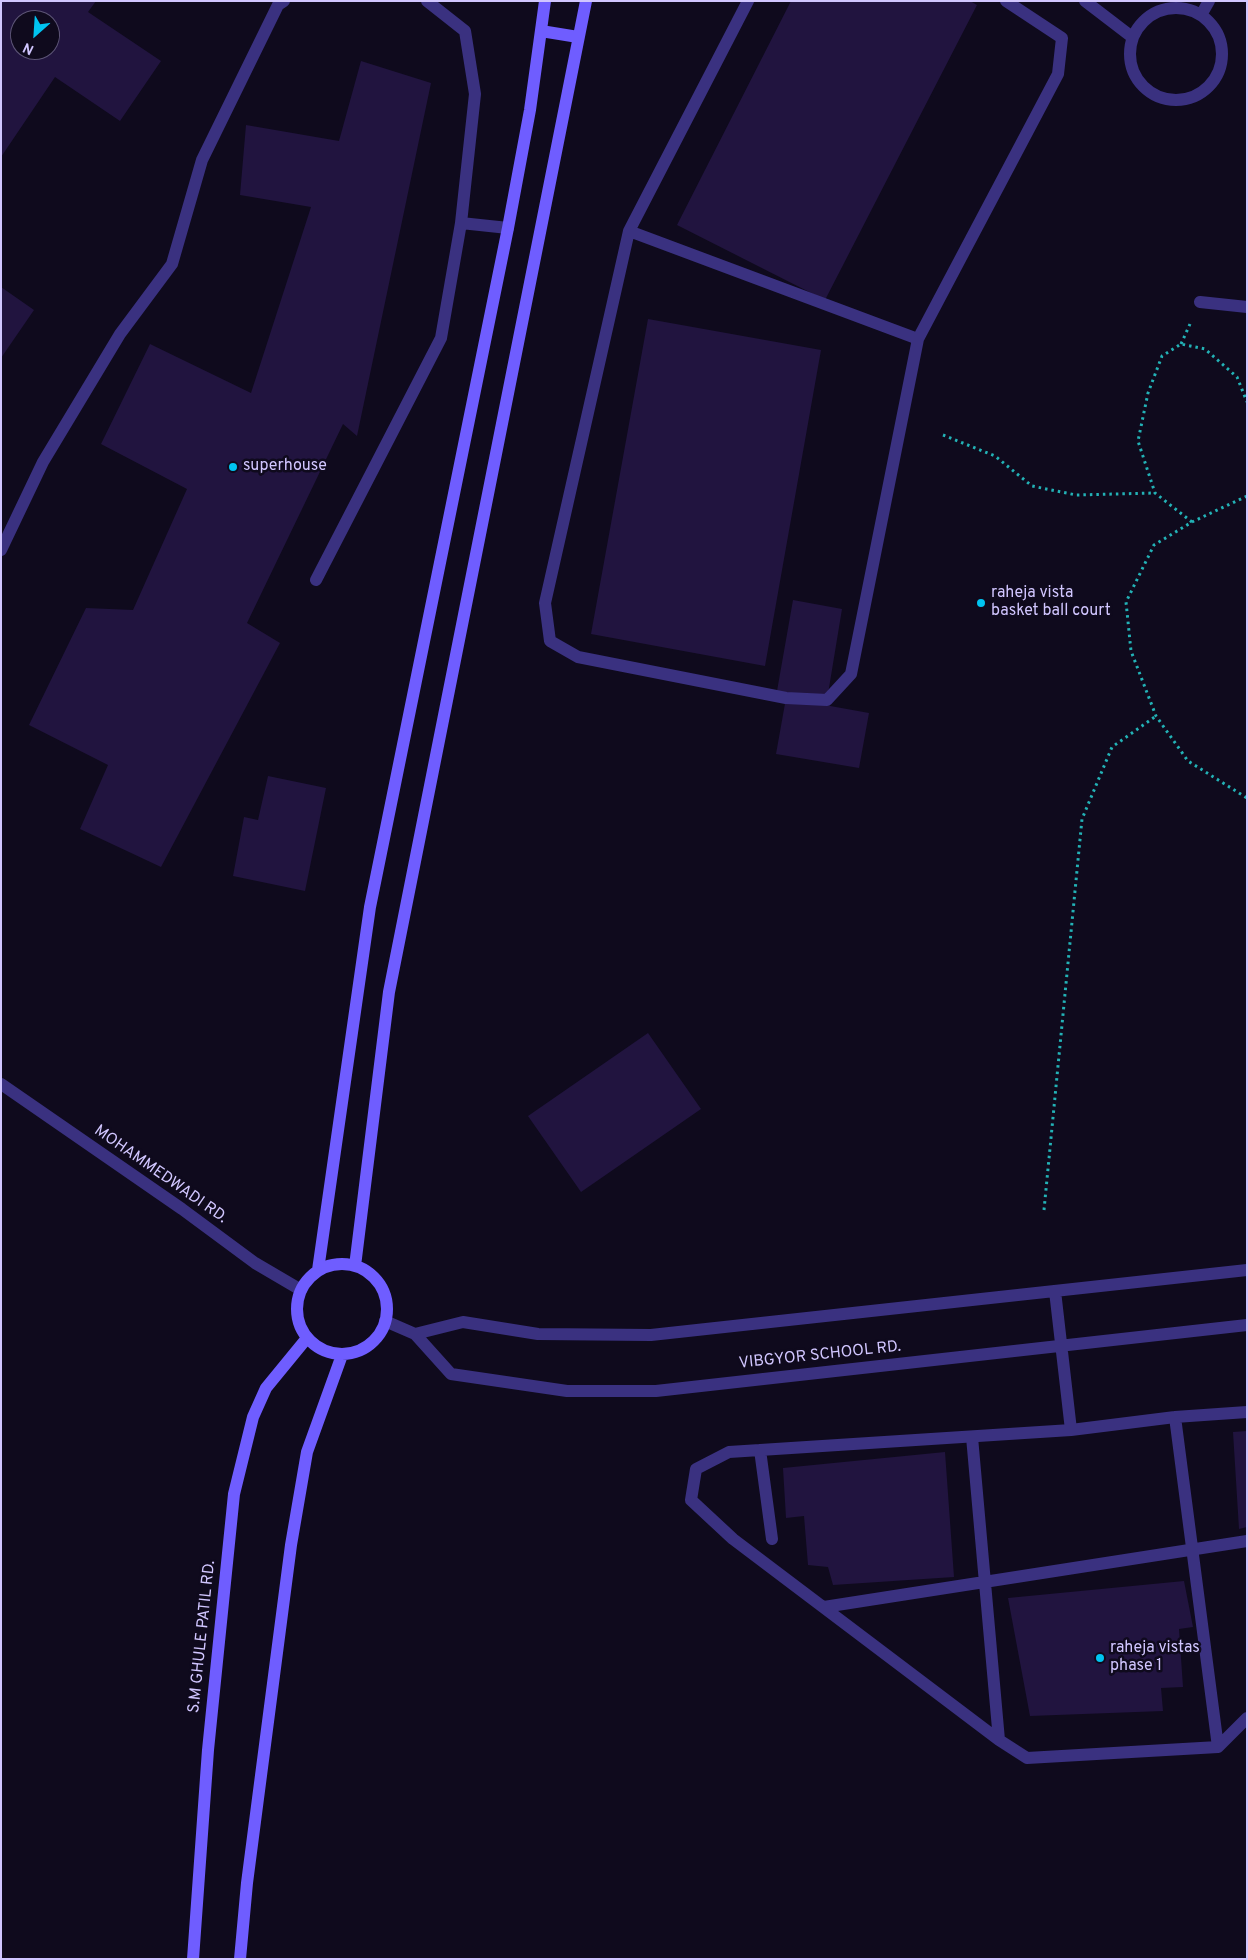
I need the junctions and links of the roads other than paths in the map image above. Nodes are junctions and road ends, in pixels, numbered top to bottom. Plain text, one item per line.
1 (284, 1) edge
2 (426, 1) edge
3 (545, 1) edge
4 (586, 1) edge
5 (748, 1) edge
6 (1006, 1) edge
7 (1085, 1) edge
8 (1209, 1) edge
9 (1201, 15) junction
10 (541, 31) junction
11 (578, 37) junction
12 (1132, 37) junction
13 (461, 224) junction
14 (508, 228) junction
15 (629, 231) junction
16 (1200, 302) dead end
17 (1247, 306) edge
18 (918, 339) junction
19 (1, 550) edge
20 (316, 580) dead end
21 (1, 1084) edge
22 (355, 1266) junction
23 (318, 1270) junction
24 (1247, 1270) edge
25 (301, 1290) junction
26 (1055, 1291) junction
27 (385, 1321) junction
28 (1247, 1325) edge
29 (415, 1334) junction
30 (307, 1338) junction
31 (1062, 1346) junction
32 (342, 1355) junction
33 (1247, 1412) edge
34 (1175, 1417) junction
35 (1071, 1430) junction
36 (972, 1436) junction
37 (760, 1450) junction
38 (772, 1539) dead end
39 (1247, 1541) edge
40 (1192, 1549) junction
41 (984, 1582) junction
42 (824, 1607) junction
43 (1247, 1718) edge
44 (999, 1740) junction
45 (1218, 1746) junction
46 (193, 1959) edge
47 (240, 1959) edge

1 - 19 street
2 - 13 street
3 - 10 street
4 - 11 street
5 - 15 street
6 - 18 street
7 - 12 street
8 - 9 street
9 - 12 street
9 - 12 street
10 - 11 street
10 - 14 street
11 - 22 street
13 - 14 street
13 - 20 street
14 - 23 street
15 - 18 street
15 - 18 street
16 - 17 street
21 - 25 street, MOHAMMEDWADI RD.
22 - 23 street
22 - 27 street
23 - 25 street
24 - 26 street
25 - 30 street
26 - 29 street
26 - 31 street
27 - 29 street
27 - 32 street
28 - 31 street, VIBGYOR SCHOOL RD.
29 - 31 street, VIBGYOR SCHOOL RD.
30 - 32 street
30 - 46 street, S.M GHULE PATIL RD.
31 - 35 street
32 - 47 street
33 - 34 street
34 - 35 street
34 - 40 street
35 - 36 street
36 - 37 street
36 - 41 street
37 - 38 street
37 - 42 street
39 - 40 street
40 - 41 street
40 - 45 street
41 - 42 street
41 - 44 street
42 - 44 street
43 - 45 street
44 - 45 street

